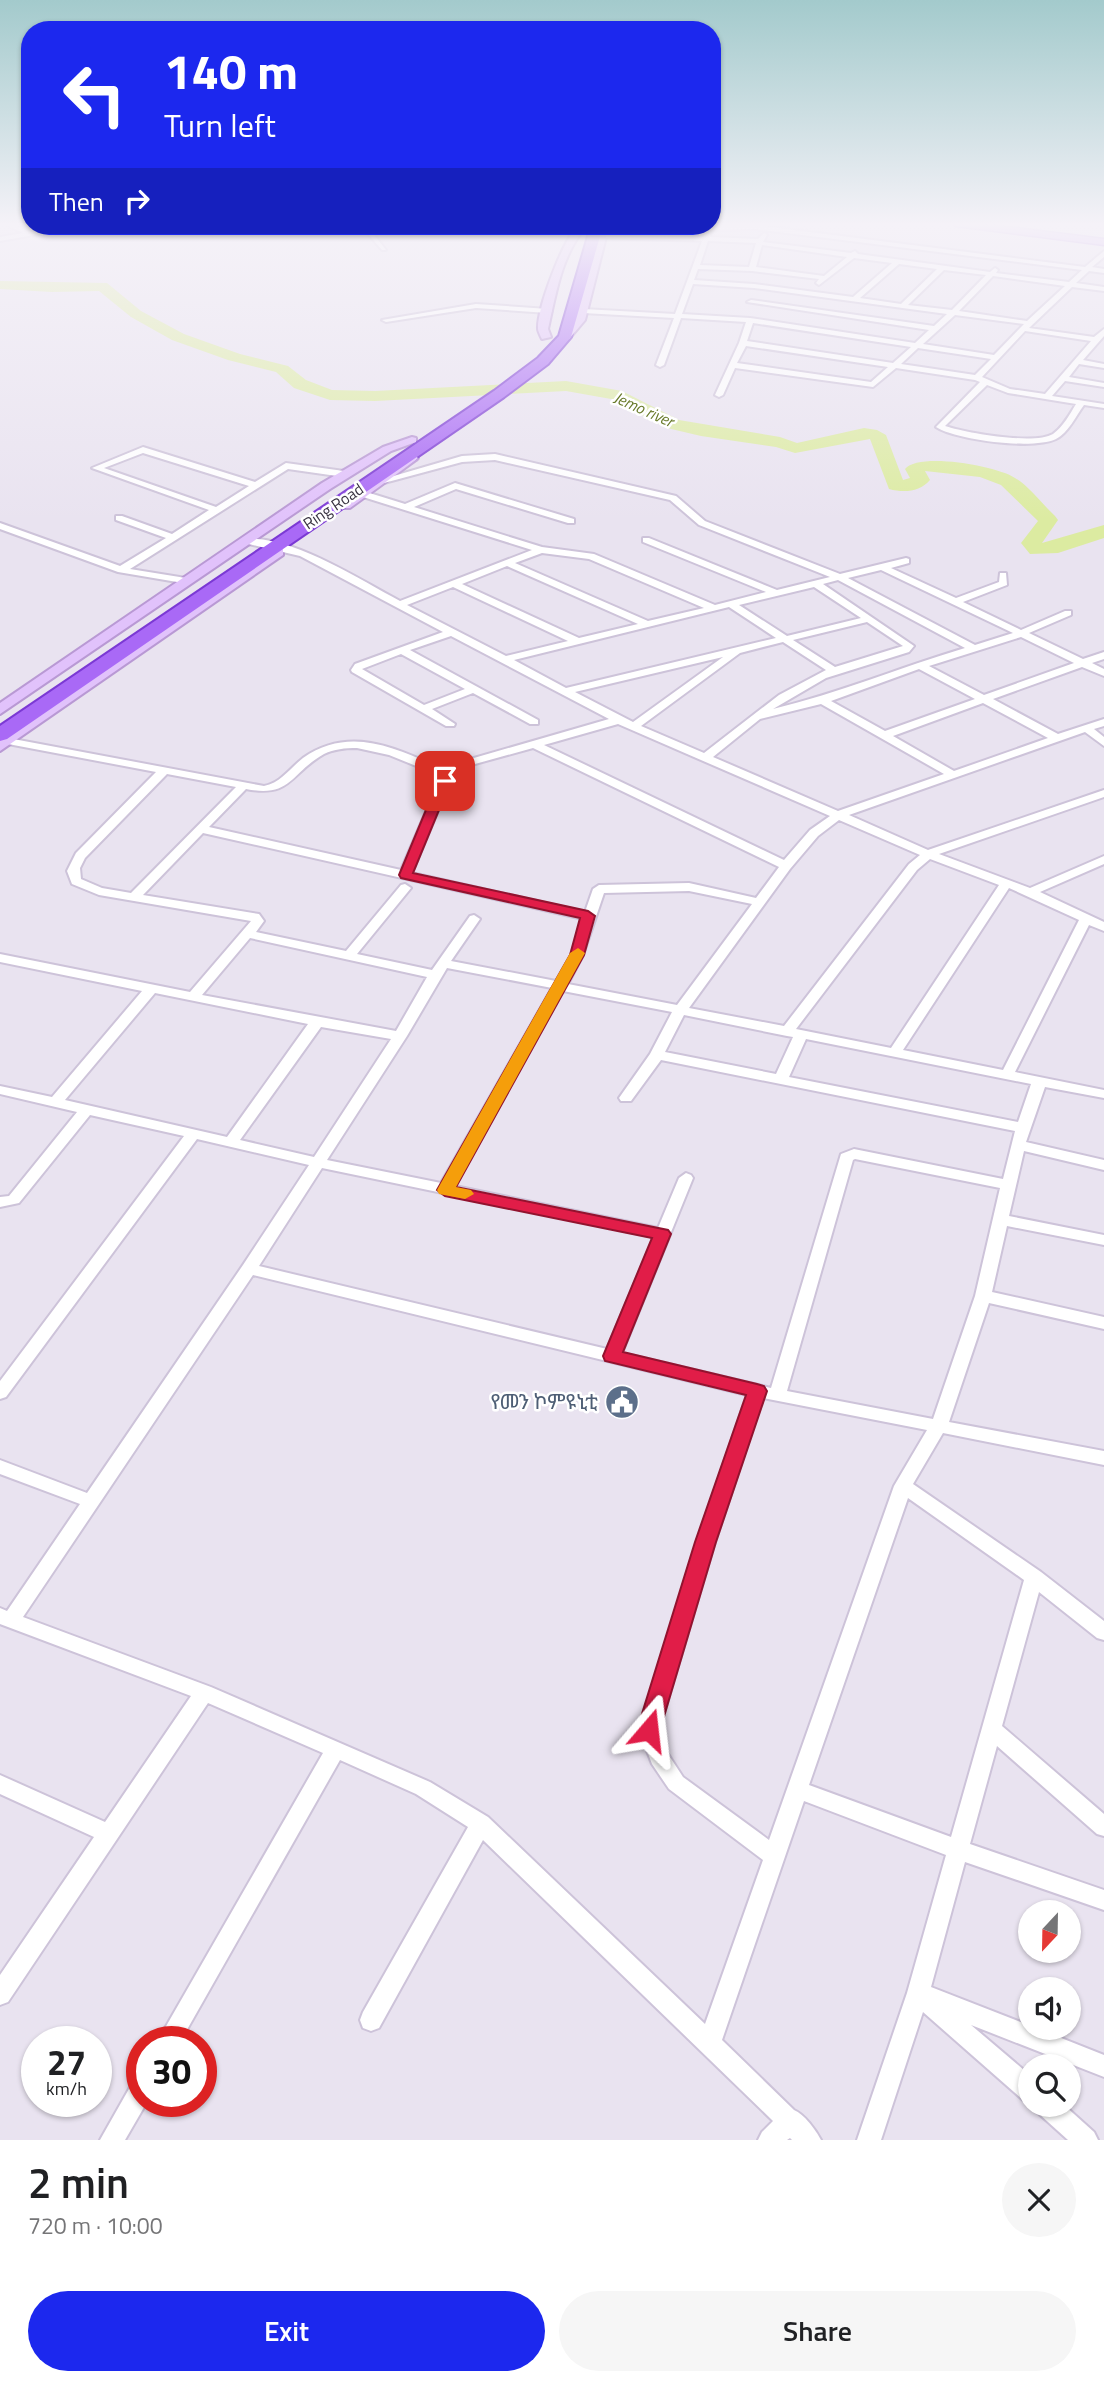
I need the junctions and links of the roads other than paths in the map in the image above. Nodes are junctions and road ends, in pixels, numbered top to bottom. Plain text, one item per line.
1 (545, 323) edge
2 (555, 323) edge
3 (569, 323) edge
4 (577, 323) edge
5 (675, 323) edge
6 (746, 323) edge
7 (765, 323) edge
8 (837, 323) edge
9 (893, 323) edge
10 (942, 323) edge
11 (1011, 323) edge
12 (1030, 323) edge
13 (1027, 326) junction
14 (936, 329) junction
15 (1104, 331) edge
16 (827, 332) junction
17 (546, 337) junction
18 (565, 337) junction
19 (1097, 340) junction
20 (743, 343) junction
21 (918, 346) junction
22 (998, 358) junction
23 (1078, 362) junction
24 (660, 365) dead end
25 (733, 365) junction
26 (897, 366) junction
27 (1104, 366) edge
28 (1063, 379) junction
29 (981, 381) junction
30 (1104, 384) edge
31 (719, 395) dead end
32 (1047, 397) junction
33 (1082, 402) junction
34 (1104, 406) edge
35 (418, 442) junction
36 (344, 474) junction
37 (384, 480) junction
38 (256, 485) junction
39 (363, 494) junction
40 (406, 507) junction
41 (217, 510) junction
42 (119, 518) dead end
43 (571, 521) dead end
44 (0, 526) edge
45 (173, 537) junction
46 (646, 540) dead end
47 (266, 544) junction
48 (541, 550) junction
49 (906, 561) dead end
50 (507, 563) junction
51 (882, 567) junction
52 (121, 570) junction
53 (1003, 575) dead end
54 (839, 577) junction
55 (189, 581) junction
56 (815, 583) junction
57 (454, 584) junction
58 (776, 593) junction
59 (955, 602) junction
60 (401, 604) junction
61 (731, 604) junction
62 (713, 608) junction
63 (1068, 613) dead end
64 (869, 619) junction
65 (646, 624) junction
66 (451, 632) junction
67 (1021, 633) junction
68 (785, 639) junction
69 (577, 641) junction
70 (741, 649) junction
71 (974, 649) junction
72 (402, 650) junction
73 (1104, 655) edge
74 (503, 660) junction
75 (1083, 662) junction
76 (859, 663) junction
77 (920, 665) junction
78 (834, 671) junction
79 (1104, 673) edge
80 (886, 677) junction
81 (474, 689) junction
82 (564, 692) junction
83 (984, 699) junction
84 (822, 700) junction
85 (422, 709) junction
86 (0, 710) edge
87 (758, 716) junction
88 (619, 720) junction
89 (0, 721) edge
90 (534, 722) dead end
91 (1104, 722) edge
92 (450, 724) dead end
93 (634, 726) junction
94 (1086, 728) junction
95 (886, 735) junction
96 (1057, 738) junction
97 (3, 741) edge
98 (1104, 743) edge
99 (533, 744) junction
100 (705, 757) junction
101 (165, 769) junction
102 (951, 774) junction
103 (447, 775) junction
104 (244, 785) junction
105 (1104, 793) edge
106 (838, 815) junction
107 (201, 829) junction
108 (928, 854) junction
109 (1104, 860) edge
110 (786, 866) junction
111 (405, 882) junction
112 (1006, 883) junction
113 (1030, 891) junction
114 (135, 896) junction
115 (760, 902) junction
116 (588, 916) junction
117 (1086, 918) junction
118 (474, 919) dead end
119 (1104, 927) edge
120 (249, 934) junction
121 (349, 956) junction
122 (0, 959) edge
123 (439, 969) junction
124 (558, 986) junction
125 (151, 989) junction
126 (193, 997) junction
127 (680, 1010) junction
128 (317, 1022) junction
129 (794, 1033) junction
130 (400, 1035) junction
131 (894, 1053) junction
132 (657, 1055) junction
133 (1007, 1075) junction
134 (781, 1080) junction
135 (1039, 1082) junction
136 (0, 1090) edge
137 (1104, 1093) edge
138 (626, 1098) dead end
139 (56, 1102) junction
140 (87, 1109) junction
141 (1024, 1128) junction
142 (193, 1134) junction
143 (232, 1141) junction
144 (1018, 1145) junction
145 (316, 1163) junction
146 (1104, 1165) edge
147 (686, 1178) dead end
148 (1009, 1185) junction
149 (445, 1190) junction
150 (0, 1202) edge
151 (1001, 1220) junction
152 (662, 1234) junction
153 (1104, 1240) edge
154 (249, 1269) junction
155 (984, 1296) junction
156 (1104, 1323) edge
157 (612, 1356) junction
158 (757, 1391) junction
159 (0, 1393) edge
160 (778, 1394) junction
161 (940, 1424) junction
162 (1104, 1458) edge
163 (0, 1467) edge
164 (903, 1486) junction
165 (90, 1501) junction
166 (1034, 1577) junction
167 (5, 1618) edge
168 (1104, 1632) edge
169 (204, 1693) junction
170 (993, 1730) junction
171 (335, 1749) junction
172 (0, 1784) edge
173 (797, 1788) junction
174 (481, 1824) junction
175 (1104, 1827) edge
176 (107, 1833) junction
177 (959, 1850) junction
178 (774, 1856) junction
179 (1104, 1900) edge
180 (2, 1985) edge
181 (918, 1993) junction
182 (371, 2020) dead end
183 (177, 2026) edge
184 (709, 2044) junction
185 (1104, 2066) edge
186 (1018, 2081) edge
187 (126, 2116) edge
188 (1060, 2117) edge
189 (790, 2120) junction
190 (112, 2140) edge
191 (770, 2140) edge
192 (809, 2140) edge
193 (869, 2140) edge
194 (1086, 2140) edge

1 - 17 street
2 - 17 highway, Ring Road
3 - 18 highway, Ring Road
4 - 18 street
5 - 24 street
6 - 20 street
7 - 16 street
8 - 16 street
9 - 14 street
10 - 14 street
11 - 13 street
12 - 13 street
13 - 19 street
13 - 22 street
14 - 21 street
15 - 19 street
16 - 21 street
17 - 35 highway, Ring Road
18 - 35 highway, Ring Road
19 - 23 street
20 - 25 street
20 - 26 street
21 - 22 street
21 - 26 street
22 - 29 street
23 - 27 street
23 - 28 street
25 - 26 street
25 - 31 street
26 - 29 street
28 - 30 street
28 - 32 street
29 - 32 street
29 - 33 street
32 - 33 street
33 - 34 street
35 - 36 street
35 - 37 street
35 - 47 highway, Ring Road
36 - 38 street
36 - 47 street
37 - 39 street
37 - 54 street
38 - 41 street
38 - 41 street
39 - 40 street
39 - 47 street
40 - 43 street
40 - 48 street
41 - 45 street
42 - 45 street
44 - 52 street
45 - 52 street
46 - 58 street
47 - 55 street
47 - 60 street
47 - 89 highway, Ring Road
47 - 97 highway, Ring Road
48 - 50 street
48 - 62 street
49 - 51 street
50 - 57 street
50 - 65 street
51 - 54 street
51 - 59 street
52 - 55 street
53 - 59 street
54 - 56 street
54 - 71 street
55 - 86 street
56 - 58 street
56 - 64 street
57 - 60 street
57 - 69 street
58 - 61 street
59 - 67 street
60 - 66 street
61 - 62 street
61 - 68 street
62 - 65 street
63 - 67 street
64 - 68 street
64 - 76 street
65 - 69 street
66 - 72 street
66 - 74 street
67 - 71 street
67 - 75 street
68 - 70 street
68 - 78 street
69 - 74 street
70 - 82 street
70 - 93 street
71 - 77 street
72 - 81 street
72 - 85 street
73 - 75 street
74 - 82 street
75 - 79 street
75 - 83 street
76 - 78 street
76 - 80 street
77 - 80 street
77 - 83 street
78 - 87 street
80 - 84 street
81 - 85 street
81 - 90 street
82 - 88 street
83 - 95 street
83 - 96 street
84 - 87 street
84 - 95 street
85 - 92 street
87 - 100 street
88 - 93 street
88 - 99 street
91 - 94 street
93 - 100 street
94 - 96 street
94 - 98 street
95 - 102 street
96 - 102 street
97 - 101 street
99 - 103 street
99 - 110 street
100 - 106 street
101 - 104 street
101 - 114 street
102 - 106 street
103 - 104 street
103 - 111 street
104 - 107 street
105 - 108 street
106 - 108 street
106 - 110 street
107 - 111 street
107 - 114 street
108 - 112 street
108 - 129 street
109 - 113 street
110 - 115 street
111 - 116 street
111 - 121 street
112 - 113 street
112 - 131 street
113 - 117 street
114 - 120 street
115 - 116 street
115 - 127 street
116 - 124 street
117 - 119 street
117 - 133 street
118 - 123 street
120 - 121 street
120 - 126 street
121 - 123 street
122 - 125 street
123 - 124 street
123 - 130 street
124 - 127 street
124 - 149 street
125 - 126 street
125 - 139 street
126 - 128 street
127 - 129 street
127 - 132 street
128 - 130 street
128 - 143 street
129 - 131 street
129 - 134 street
130 - 145 street
131 - 133 street
132 - 134 street
132 - 138 street
133 - 135 street
134 - 141 street
135 - 137 street
135 - 141 street
136 - 139 street
139 - 140 street
140 - 142 street
140 - 150 street
141 - 144 street
142 - 143 street
142 - 159 street
143 - 145 street
144 - 146 street
144 - 148 street
145 - 149 street
145 - 154 street
147 - 152 street
148 - 151 street
148 - 160 street
149 - 152 street
151 - 153 street
151 - 155 street
152 - 157 street
154 - 157 street
154 - 165 street
155 - 156 street
155 - 161 street
157 - 158 street
158 - 160 street
158 - 178 street
160 - 161 street
161 - 162 street
161 - 164 street
163 - 165 street
164 - 166 street
164 - 173 street
165 - 167 street
166 - 168 street
166 - 170 street
167 - 169 street
169 - 171 street
169 - 176 street
170 - 175 street
170 - 177 street
171 - 174 street
171 - 183 street
172 - 176 street
173 - 177 street
173 - 178 street
174 - 182 street
174 - 184 street
176 - 180 street
177 - 179 street
177 - 181 street
178 - 184 street
181 - 185 street
181 - 186 street
181 - 193 street
184 - 189 street
187 - 190 street
188 - 194 street
189 - 191 street
189 - 192 street

